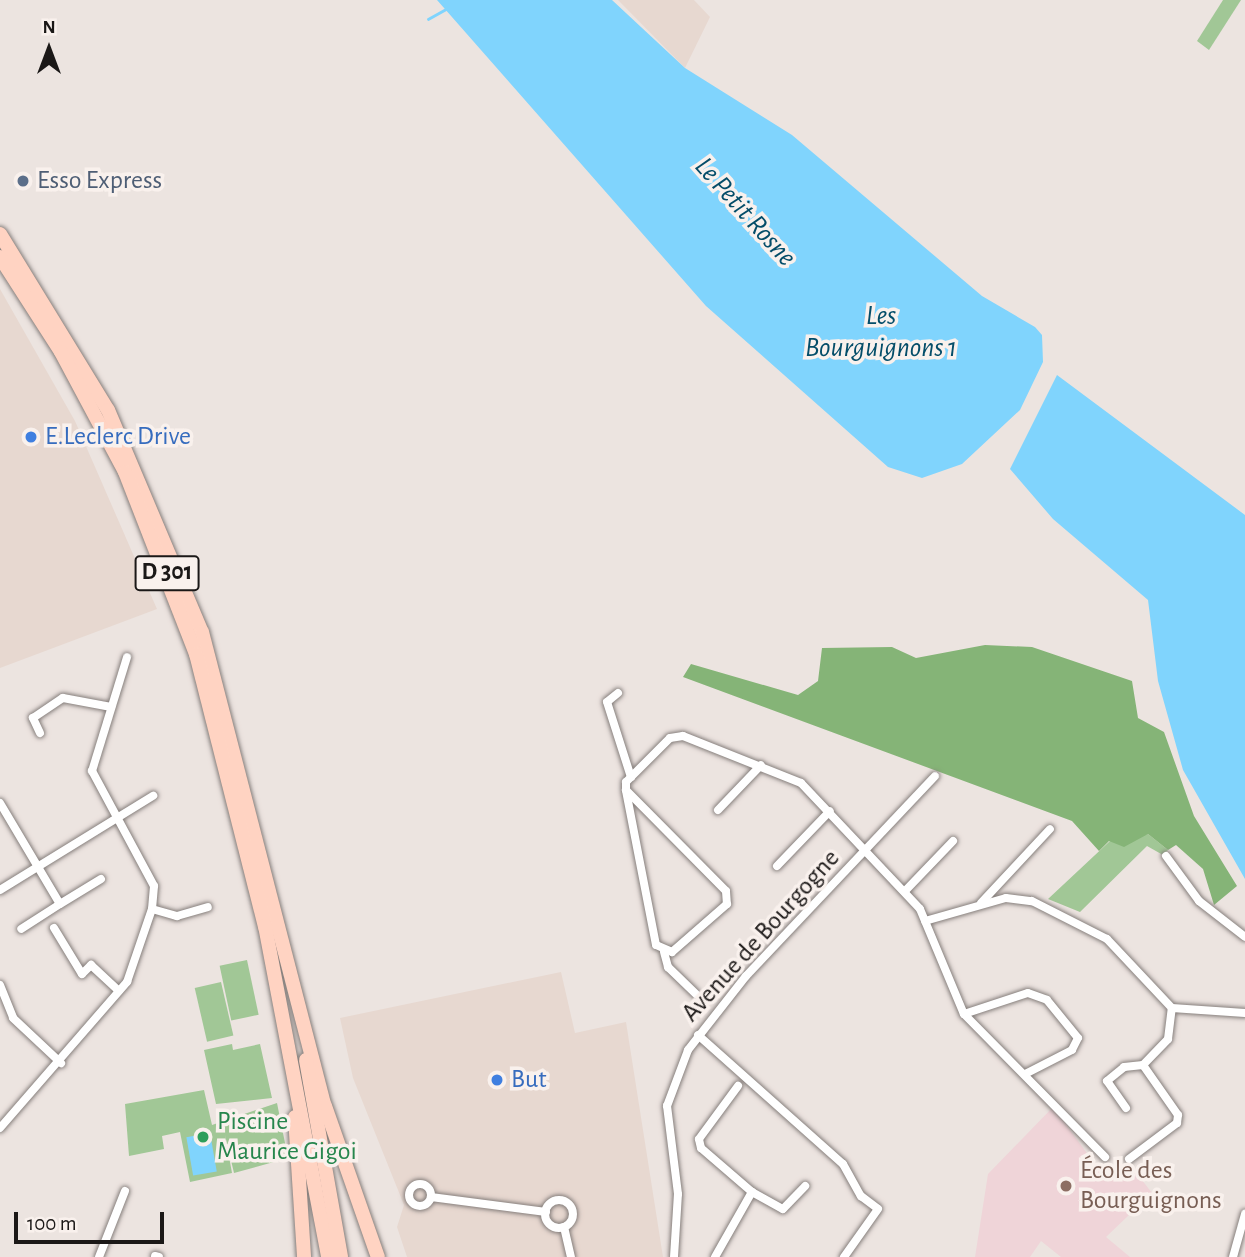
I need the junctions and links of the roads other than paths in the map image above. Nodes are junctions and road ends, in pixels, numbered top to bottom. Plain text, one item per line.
1 (0, 234) edge
2 (1, 258) edge
3 (127, 657) dead end
4 (618, 693) dead end
5 (111, 708) junction
6 (40, 733) dead end
7 (761, 765) junction
8 (631, 776) junction
9 (935, 776) dead end
10 (244, 778) junction
11 (626, 790) junction
12 (153, 796) dead end
13 (0, 803) edge
14 (718, 810) dead end
15 (830, 811) junction
16 (115, 819) junction
17 (1050, 830) dead end
18 (953, 841) dead end
19 (870, 850) junction
20 (1166, 856) dead end
21 (777, 866) dead end
22 (38, 867) junction
23 (101, 879) dead end
24 (0, 890) edge
25 (906, 890) junction
26 (60, 904) junction
27 (979, 905) junction
28 (208, 907) dead end
29 (152, 909) junction
30 (925, 920) junction
31 (265, 926) junction
32 (54, 928) dead end
33 (21, 929) dead end
34 (1245, 937) edge
35 (664, 952) junction
36 (0, 985) edge
37 (119, 991) junction
38 (696, 994) dead end
39 (1172, 1008) junction
40 (1245, 1013) edge
41 (964, 1014) junction
42 (698, 1035) junction
43 (61, 1063) junction
44 (1143, 1065) junction
45 (1027, 1073) junction
46 (738, 1086) dead end
47 (1126, 1108) dead end
48 (0, 1111) edge
49 (9, 1119) junction
50 (0, 1128) edge
51 (1105, 1157) dead end
52 (1129, 1160) dead end
53 (805, 1186) dead end
54 (125, 1191) dead end
55 (752, 1192) junction
56 (431, 1196) dead end
57 (546, 1212) junction
58 (1245, 1214) edge
59 (564, 1227) junction
60 (676, 1256) edge
61 (99, 1257) edge
62 (304, 1257) edge
63 (328, 1257) edge
64 (341, 1257) edge
65 (378, 1257) edge
66 (571, 1257) edge
67 (715, 1257) edge
68 (844, 1257) edge
69 (1233, 1257) edge

1 - 10 highway, D 301
2 - 31 highway, D 301
3 - 5 street
4 - 8 street
5 - 6 street
5 - 16 street
7 - 8 street
7 - 14 street
7 - 15 street
8 - 11 street
9 - 19 street, Avenue de Bourgogne
10 - 64 highway, D 301
10 - 65 highway
11 - 35 street
11 - 35 street
12 - 16 street
13 - 22 street
15 - 19 street
15 - 21 street
16 - 22 street
16 - 29 street
17 - 27 street
18 - 25 street
19 - 25 street
19 - 42 street, Avenue de Bourgogne
20 - 34 street
22 - 24 street
22 - 26 street
23 - 26 street
25 - 30 street
26 - 33 street
27 - 30 street
27 - 39 street
28 - 29 street
29 - 37 street
30 - 41 street
31 - 62 highway
31 - 63 highway, D 301
32 - 37 street
35 - 38 street
36 - 43 street
37 - 43 street
39 - 40 street
39 - 44 street
41 - 45 street
41 - 45 street
42 - 60 street, Avenue de Bourgogne
42 - 68 street
43 - 49 street
44 - 47 street
44 - 52 street
45 - 51 street
46 - 55 street
48 - 49 street
49 - 50 street
53 - 55 street
54 - 61 street
55 - 67 street
56 - 57 street
57 - 59 street
57 - 59 street
58 - 69 street
59 - 66 street

